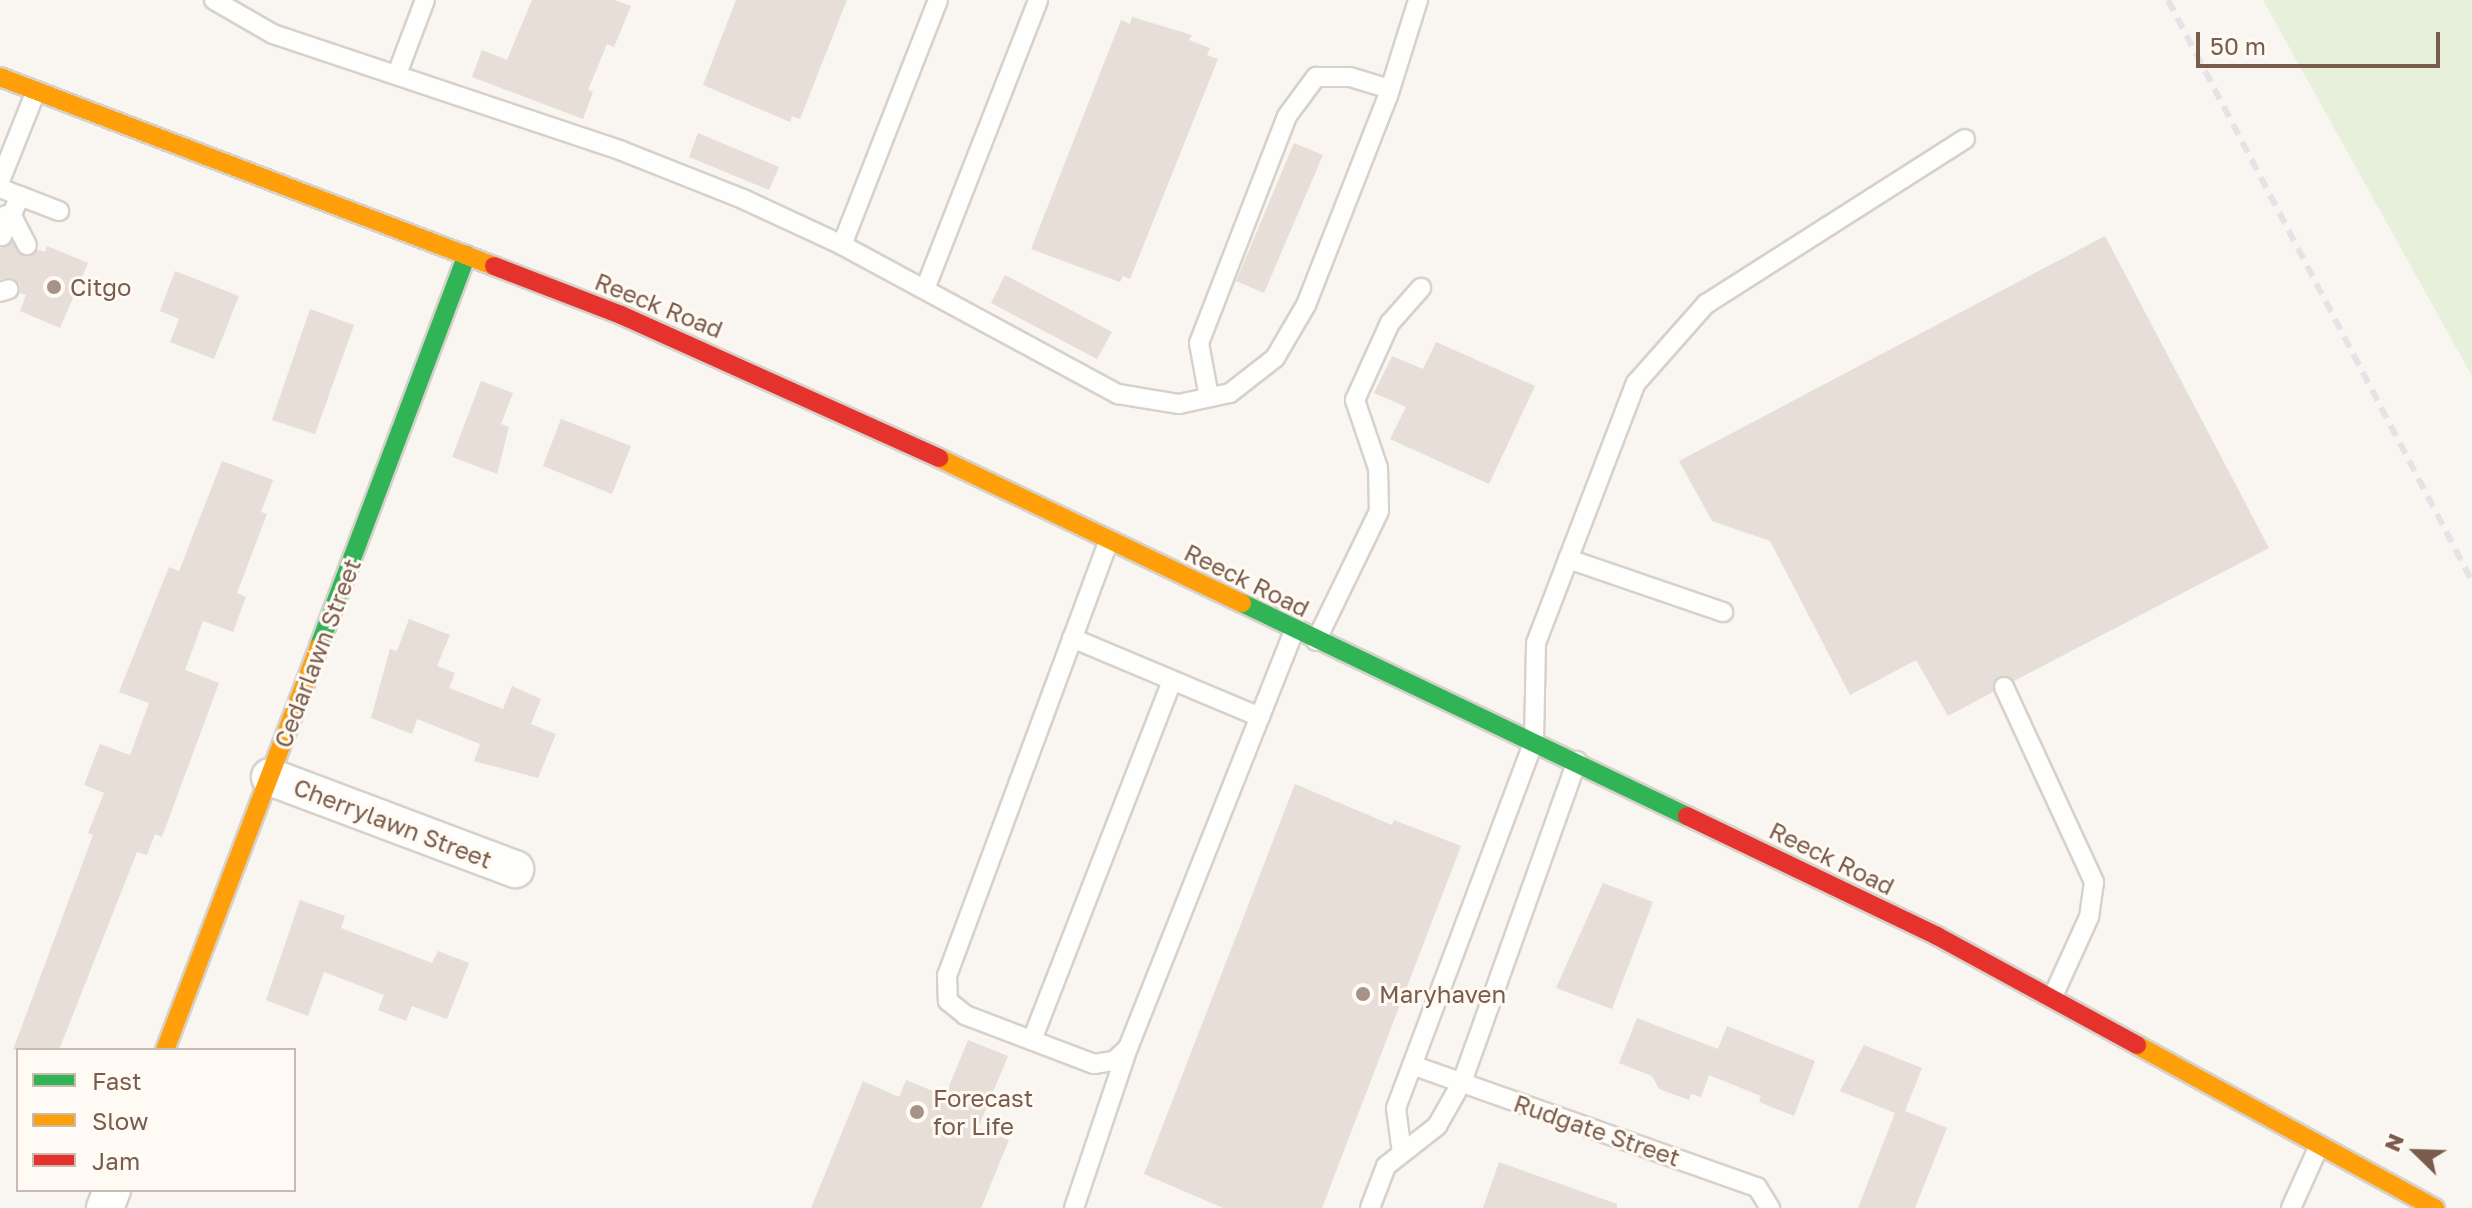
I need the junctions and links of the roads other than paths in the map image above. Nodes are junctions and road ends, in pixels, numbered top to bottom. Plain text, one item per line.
1 (214, 0) edge
2 (425, 0) edge
3 (938, 0) edge
4 (1038, 0) edge
5 (1418, 0) edge
6 (397, 74) junction
7 (0, 77) edge
8 (1390, 89) junction
9 (36, 91) junction
10 (1965, 139) dead end
11 (0, 181) edge
12 (0, 188) edge
13 (20, 196) junction
14 (59, 211) dead end
15 (4, 222) edge
16 (27, 245) dead end
17 (842, 245) junction
18 (467, 255) junction
19 (1421, 288) dead end
20 (925, 289) junction
21 (1209, 397) junction
22 (1110, 537) junction
23 (1568, 559) junction
24 (1723, 612) dead end
25 (1294, 630) junction
26 (1072, 638) junction
27 (1316, 641) junction
28 (1172, 681) junction
29 (2004, 687) dead end
30 (1260, 717) junction
31 (1534, 741) junction
32 (1577, 761) junction
33 (270, 777) junction
34 (515, 869) dead end
35 (2053, 996) junction
36 (1032, 1040) junction
37 (166, 1048) edge
38 (1128, 1048) junction
39 (1412, 1065) junction
40 (1462, 1082) junction
41 (2319, 1146) junction
42 (1402, 1153) junction
43 (1074, 1208) edge
44 (1370, 1208) edge
45 (1770, 1208) edge
46 (2291, 1208) edge
47 (2435, 1208) edge

1 - 6 lane
2 - 6 lane
3 - 17 lane
4 - 20 lane
5 - 8 lane
6 - 17 lane
7 - 9 street, Reeck Road
8 - 21 lane
8 - 21 lane
9 - 11 lane
9 - 18 street, Reeck Road
10 - 23 lane
12 - 13 lane
13 - 14 lane
13 - 15 lane
15 - 16 lane
17 - 20 lane
18 - 22 street, Reeck Road
18 - 33 street, Cedarlawn Street
19 - 27 lane
20 - 21 lane
22 - 25 street, Reeck Road
22 - 26 lane
23 - 24 lane
23 - 31 lane
25 - 27 street, Reeck Road
25 - 30 lane
26 - 28 lane
26 - 36 lane
27 - 31 street, Reeck Road
28 - 30 lane
28 - 36 lane
29 - 35 lane
30 - 38 lane
31 - 32 street, Reeck Road
31 - 39 lane
32 - 35 street, Reeck Road
32 - 40 lane
33 - 34 street, Cherrylawn Street
33 - 37 street, Cedarlawn Street
35 - 41 street, Reeck Road
36 - 38 lane
38 - 43 lane
39 - 40 lane, Rudgate Street
39 - 42 lane
40 - 42 lane
40 - 45 lane, Rudgate Street
41 - 46 lane
41 - 47 street, Reeck Road
42 - 44 lane

